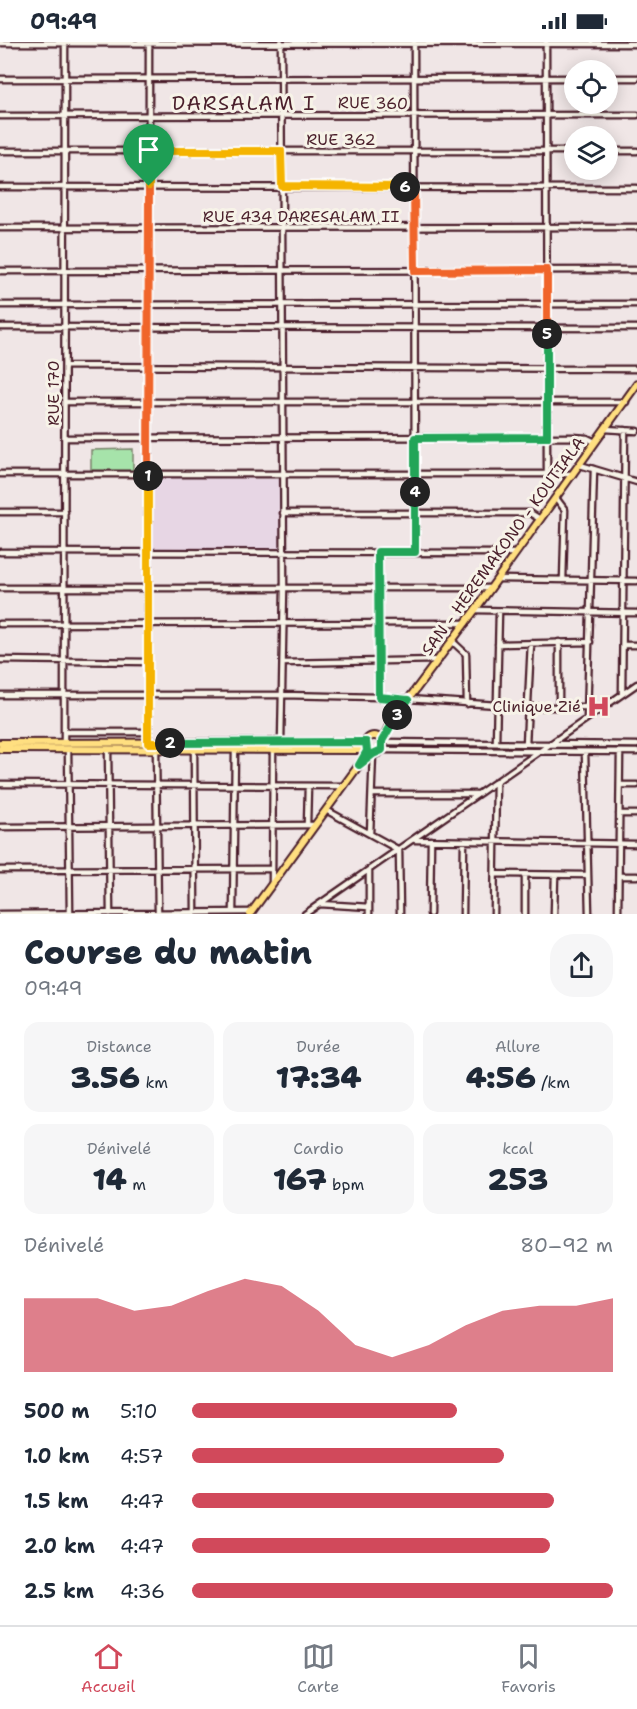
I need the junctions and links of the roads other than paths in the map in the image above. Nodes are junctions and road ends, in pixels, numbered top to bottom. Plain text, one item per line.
1 (65, 42) edge
2 (149, 42) edge
3 (281, 42) edge
4 (0, 43) edge
5 (414, 43) edge
6 (546, 43) edge
7 (637, 44) edge
8 (414, 78) junction
9 (546, 78) junction
10 (564, 78) edge
11 (618, 78) edge
12 (637, 78) edge
13 (0, 79) edge
14 (65, 79) junction
15 (281, 79) junction
16 (149, 80) junction
17 (281, 114) junction
18 (65, 115) junction
19 (149, 115) junction
20 (637, 115) edge
21 (0, 116) edge
22 (414, 116) junction
23 (546, 116) junction
24 (0, 150) edge
25 (414, 150) junction
26 (65, 151) junction
27 (149, 151) junction
28 (281, 151) junction
29 (618, 151) edge
30 (637, 151) edge
31 (546, 152) junction
32 (564, 152) edge
33 (0, 186) edge
34 (65, 186) junction
35 (149, 186) junction
36 (282, 186) junction
37 (414, 187) junction
38 (546, 188) junction
39 (637, 188) edge
40 (637, 227) edge
41 (0, 228) edge
42 (65, 228) junction
43 (149, 228) junction
44 (282, 228) junction
45 (414, 228) junction
46 (547, 228) junction
47 (547, 270) junction
48 (637, 270) edge
49 (0, 271) edge
50 (65, 271) junction
51 (149, 271) junction
52 (282, 271) junction
53 (415, 271) junction
54 (547, 303) junction
55 (65, 304) junction
56 (149, 304) junction
57 (415, 304) junction
58 (637, 304) edge
59 (0, 305) edge
60 (282, 305) junction
61 (0, 327) edge
62 (65, 327) junction
63 (149, 327) junction
64 (282, 327) junction
65 (415, 327) junction
66 (547, 327) junction
67 (637, 328) edge
68 (282, 365) junction
69 (64, 366) junction
70 (148, 366) junction
71 (414, 366) junction
72 (547, 368) junction
73 (637, 369) edge
74 (637, 384) edge
75 (65, 402) junction
76 (148, 402) junction
77 (283, 402) junction
78 (415, 402) junction
79 (547, 402) junction
80 (626, 402) junction
81 (605, 429) junction
82 (625, 430) junction
83 (637, 431) edge
84 (283, 436) junction
85 (148, 437) junction
86 (547, 437) junction
87 (65, 438) junction
88 (415, 438) junction
89 (594, 442) junction
90 (580, 465) junction
91 (594, 469) junction
92 (0, 474) edge
93 (65, 474) junction
94 (148, 474) junction
95 (283, 474) junction
96 (547, 474) junction
97 (573, 474) junction
98 (415, 475) junction
99 (624, 478) junction
100 (637, 482) edge
101 (556, 498) junction
102 (0, 512) edge
103 (65, 512) junction
104 (415, 512) junction
105 (283, 513) junction
106 (540, 519) junction
107 (0, 552) edge
108 (64, 552) junction
109 (148, 552) junction
110 (283, 552) junction
111 (378, 552) junction
112 (415, 552) junction
113 (517, 553) junction
114 (497, 579) junction
115 (563, 580) junction
116 (591, 580) junction
117 (624, 581) junction
118 (637, 581) edge
119 (284, 587) junction
120 (378, 587) junction
121 (0, 588) edge
122 (64, 588) junction
123 (491, 588) junction
124 (148, 589) junction
125 (475, 610) junction
126 (499, 611) junction
127 (591, 613) junction
128 (637, 613) edge
129 (623, 614) junction
130 (284, 623) junction
131 (379, 623) junction
132 (466, 623) junction
133 (0, 624) edge
134 (64, 624) junction
135 (148, 624) junction
136 (452, 641) junction
137 (559, 642) junction
138 (590, 642) junction
139 (531, 643) junction
140 (498, 644) junction
141 (623, 645) junction
142 (637, 645) edge
143 (0, 660) edge
144 (380, 660) junction
145 (439, 660) junction
146 (64, 661) junction
147 (148, 662) junction
148 (283, 663) junction
149 (637, 684) edge
150 (148, 694) junction
151 (622, 694) junction
152 (0, 695) edge
153 (64, 695) junction
154 (282, 695) junction
155 (379, 697) junction
156 (408, 700) junction
157 (467, 704) junction
158 (497, 705) junction
159 (588, 706) junction
160 (528, 707) junction
161 (559, 707) junction
162 (587, 718) junction
163 (64, 732) junction
164 (148, 732) junction
165 (380, 740) junction
166 (281, 742) junction
167 (366, 742) junction
168 (0, 743) edge
169 (148, 743) junction
170 (496, 743) junction
171 (526, 744) junction
172 (548, 744) junction
173 (637, 745) edge
174 (66, 746) junction
175 (0, 749) edge
176 (108, 749) junction
177 (194, 749) junction
178 (235, 749) junction
179 (273, 749) junction
180 (156, 750) junction
181 (382, 750) junction
182 (369, 752) junction
183 (537, 752) junction
184 (585, 752) junction
185 (620, 752) junction
186 (637, 752) edge
187 (496, 781) junction
188 (0, 784) edge
189 (620, 785) junction
190 (637, 785) edge
191 (69, 786) junction
192 (108, 786) junction
193 (156, 786) junction
194 (195, 786) junction
195 (235, 786) junction
196 (273, 786) junction
197 (308, 786) junction
198 (344, 786) junction
199 (372, 794) junction
200 (478, 794) junction
201 (326, 810) junction
202 (619, 814) junction
203 (637, 814) edge
204 (272, 825) junction
205 (307, 825) junction
206 (316, 825) junction
207 (109, 826) junction
208 (157, 826) junction
209 (195, 826) junction
210 (234, 826) junction
211 (0, 827) edge
212 (69, 827) junction
213 (370, 834) junction
214 (414, 840) junction
215 (431, 840) junction
216 (464, 841) junction
217 (496, 842) junction
218 (587, 843) junction
219 (619, 844) junction
220 (637, 844) edge
221 (399, 850) junction
222 (272, 869) junction
223 (0, 870) edge
224 (69, 870) junction
225 (109, 870) junction
226 (158, 870) junction
227 (195, 870) junction
228 (233, 870) junction
229 (369, 871) junction
230 (495, 874) junction
231 (588, 874) junction
232 (525, 875) junction
233 (555, 875) junction
234 (619, 876) junction
235 (637, 876) edge
236 (272, 885) junction
237 (320, 904) junction
238 (369, 907) junction
239 (233, 912) junction
240 (110, 913) edge
241 (158, 913) edge
242 (195, 913) edge
243 (251, 913) edge
244 (0, 914) edge
245 (70, 914) edge
246 (305, 914) edge
247 (369, 914) edge
248 (400, 914) edge
249 (430, 914) edge
250 (463, 914) edge
251 (494, 914) edge
252 (525, 914) edge
253 (554, 914) edge
254 (589, 914) edge
255 (618, 914) edge

1 - 2 street
1 - 4 street
1 - 14 street, RUE 170
2 - 3 street
2 - 16 street
3 - 5 street
3 - 15 street
5 - 6 street
5 - 8 street
6 - 7 street
6 - 9 street
8 - 9 street
8 - 15 street
8 - 22 street
9 - 10 street
9 - 23 street
11 - 12 street
13 - 14 street
14 - 16 street
14 - 18 street, RUE 170
15 - 16 street
15 - 17 street
16 - 19 street
17 - 19 street, RUE 360
17 - 22 street, RUE 360
17 - 28 street
18 - 19 street, RUE 360
18 - 21 street, RUE 360
18 - 26 street, RUE 170
19 - 27 street
20 - 23 street, RUE 360
22 - 23 street, RUE 360
22 - 25 street
23 - 31 street
24 - 26 street, RUE 362
25 - 28 street, RUE 362
25 - 31 street, RUE 362
25 - 37 street
26 - 27 street, RUE 362
26 - 34 street, RUE 170
27 - 28 street, RUE 362
27 - 35 street
28 - 36 street
29 - 30 street
31 - 32 street, RUE 362
31 - 38 street
33 - 34 street
34 - 35 street
34 - 42 street, RUE 170
35 - 36 street
35 - 43 street
36 - 37 street
36 - 44 street
37 - 38 street
37 - 45 street
38 - 39 street
38 - 46 street
40 - 46 street, RUE 434 DARESALAM II
41 - 42 street, RUE 434 DARESALAM II
42 - 43 street, RUE 434 DARESALAM II
42 - 50 street, RUE 170
43 - 44 street, RUE 434 DARESALAM II
43 - 51 street
44 - 45 street, RUE 434 DARESALAM II
44 - 52 street
45 - 46 street, RUE 434 DARESALAM II
45 - 53 street
46 - 47 street
47 - 48 street
47 - 53 street
47 - 54 street
49 - 50 street
50 - 51 street
50 - 55 street, RUE 170
51 - 52 street
51 - 56 street
52 - 53 street
52 - 60 street
53 - 57 street
54 - 57 street
54 - 58 street
54 - 66 street
55 - 56 street
55 - 59 street
55 - 62 street, RUE 170
56 - 60 street
56 - 63 street
57 - 60 street
57 - 65 street
60 - 64 street
61 - 62 street
62 - 63 street
62 - 69 street, RUE 170
63 - 64 street
63 - 70 street
64 - 65 street
64 - 68 street
65 - 66 street
65 - 71 street
66 - 67 street
66 - 72 street
68 - 70 street
68 - 71 street
68 - 77 street
69 - 70 street
69 - 75 street, RUE 170
70 - 76 street
71 - 72 street
71 - 78 street
72 - 73 street
72 - 79 street
74 - 80 main road, SAN - HEREMAKONO - KOUTIALA
75 - 76 street
75 - 87 street, RUE 170
76 - 77 street
76 - 85 street
77 - 78 street
77 - 84 street
78 - 79 street
78 - 88 street
79 - 80 street
79 - 86 street
80 - 81 main road, SAN - HEREMAKONO - KOUTIALA
81 - 82 street
81 - 89 main road, SAN - HEREMAKONO - KOUTIALA
82 - 83 street
82 - 99 street
84 - 85 street
84 - 88 street
84 - 95 street
85 - 87 street
85 - 94 street
86 - 88 street
86 - 89 street
86 - 96 street
87 - 93 street, RUE 170
88 - 98 street
89 - 90 main road, SAN - HEREMAKONO - KOUTIALA
90 - 91 street
90 - 97 main road, SAN - HEREMAKONO - KOUTIALA
91 - 99 street
91 - 116 street
92 - 93 street
93 - 94 street
93 - 103 street, RUE 170
94 - 95 street
94 - 109 street
95 - 98 street
95 - 105 street
96 - 97 street
96 - 98 street
97 - 101 main road, SAN - HEREMAKONO - KOUTIALA
98 - 104 street
99 - 100 street
99 - 117 street
101 - 106 main road, SAN - HEREMAKONO - KOUTIALA
101 - 115 street
102 - 103 street
103 - 108 street, RUE 170
104 - 105 street
104 - 106 street
104 - 112 street
105 - 110 street
106 - 113 main road, SAN - HEREMAKONO - KOUTIALA
107 - 108 street
108 - 109 street
108 - 122 street, RUE 170
109 - 110 street
109 - 124 street
110 - 111 street
110 - 119 street
111 - 112 street
111 - 120 street
112 - 113 street
113 - 114 main road, SAN - HEREMAKONO - KOUTIALA
114 - 115 street
114 - 123 main road, SAN - HEREMAKONO - KOUTIALA
115 - 116 street
116 - 117 street
116 - 127 street
117 - 118 street
117 - 129 street
119 - 120 street
119 - 124 street
119 - 130 street
120 - 123 street
120 - 131 street
121 - 122 street
122 - 124 street
122 - 134 street, RUE 170
123 - 125 main road, SAN - HEREMAKONO - KOUTIALA
124 - 135 street
125 - 126 street
125 - 132 main road, SAN - HEREMAKONO - KOUTIALA
126 - 127 street
126 - 140 street
127 - 129 street
127 - 138 street
128 - 129 street
129 - 141 street
130 - 131 street
130 - 135 street
130 - 148 street
131 - 132 street
131 - 144 street
132 - 136 main road, SAN - HEREMAKONO - KOUTIALA
133 - 134 street
134 - 135 street
134 - 146 street, RUE 170
135 - 147 street
136 - 145 main road, SAN - HEREMAKONO - KOUTIALA
136 - 157 street
137 - 138 street
137 - 139 street
137 - 161 street
138 - 159 street
139 - 140 street
139 - 160 street
140 - 158 street
141 - 142 street
141 - 151 street
143 - 146 street
144 - 145 street
144 - 148 street
144 - 155 street
145 - 156 main road, SAN - HEREMAKONO - KOUTIALA
146 - 147 street
146 - 153 street, RUE 170
147 - 150 street
148 - 154 street
149 - 151 street
150 - 153 street
150 - 154 street
150 - 164 street
151 - 162 street
152 - 153 street
153 - 163 street, RUE 170
154 - 155 street
154 - 166 street
155 - 156 street
156 - 157 street
156 - 165 main road, SAN - HEREMAKONO - KOUTIALA
157 - 158 street
158 - 170 street
159 - 161 street
159 - 162 street
160 - 161 street
160 - 171 street
162 - 172 street
163 - 164 street
163 - 174 street, RUE 170
164 - 169 street
165 - 167 main road
165 - 170 street
165 - 181 main road, SAN - HEREMAKONO - KOUTIALA
166 - 167 main road
166 - 169 main road
167 - 182 main road
168 - 174 main road
169 - 174 main road
170 - 171 street
171 - 172 street
172 - 173 street
172 - 183 street
174 - 175 main road
174 - 176 main road
174 - 191 street, RUE 170
176 - 180 main road
176 - 192 street
177 - 178 main road
177 - 180 main road
177 - 194 street
178 - 179 main road
178 - 195 street
179 - 182 main road
179 - 196 street
180 - 193 street
181 - 182 main road
181 - 183 street
182 - 198 main road
182 - 199 street
183 - 184 street
183 - 187 street
184 - 185 street
184 - 218 street
185 - 186 street
185 - 189 street
187 - 200 street
187 - 217 street
188 - 191 street
189 - 190 street
189 - 202 street
191 - 192 street
191 - 212 street, RUE 170
192 - 193 street
192 - 207 street
193 - 194 street
193 - 208 street
194 - 195 street
194 - 209 street
195 - 196 street
195 - 210 street
196 - 197 street
196 - 204 street
197 - 198 street
197 - 205 street
198 - 201 main road
199 - 200 street
199 - 213 street
200 - 214 street
201 - 206 main road
201 - 213 street
202 - 203 street
202 - 219 street
204 - 205 street
204 - 210 street
204 - 222 street
205 - 206 street
206 - 236 main road
207 - 208 street
207 - 212 street
207 - 225 street
208 - 209 street
208 - 226 street
209 - 210 street
209 - 227 street
210 - 228 street
211 - 212 street
212 - 224 street, RUE 170
213 - 221 street
214 - 215 street
214 - 221 street
215 - 216 street
215 - 249 street
216 - 217 street
216 - 250 street
217 - 218 street
217 - 230 street
218 - 219 street
218 - 231 street
219 - 220 street
219 - 234 street
221 - 229 street
221 - 248 street
222 - 228 street
222 - 236 street
223 - 224 street
224 - 225 street
224 - 245 street, RUE 170
225 - 226 street
225 - 240 street
226 - 227 street
226 - 241 street
227 - 228 street
227 - 242 street
228 - 239 street
229 - 237 street
229 - 238 street
230 - 232 street
230 - 251 street
231 - 233 street
231 - 254 street
232 - 233 street
232 - 252 street
233 - 253 street
234 - 235 street
234 - 255 street
236 - 243 main road
237 - 238 street
237 - 246 street
238 - 247 street
239 - 242 street
239 - 243 street
240 - 241 street
240 - 245 street
241 - 242 street
244 - 245 street

